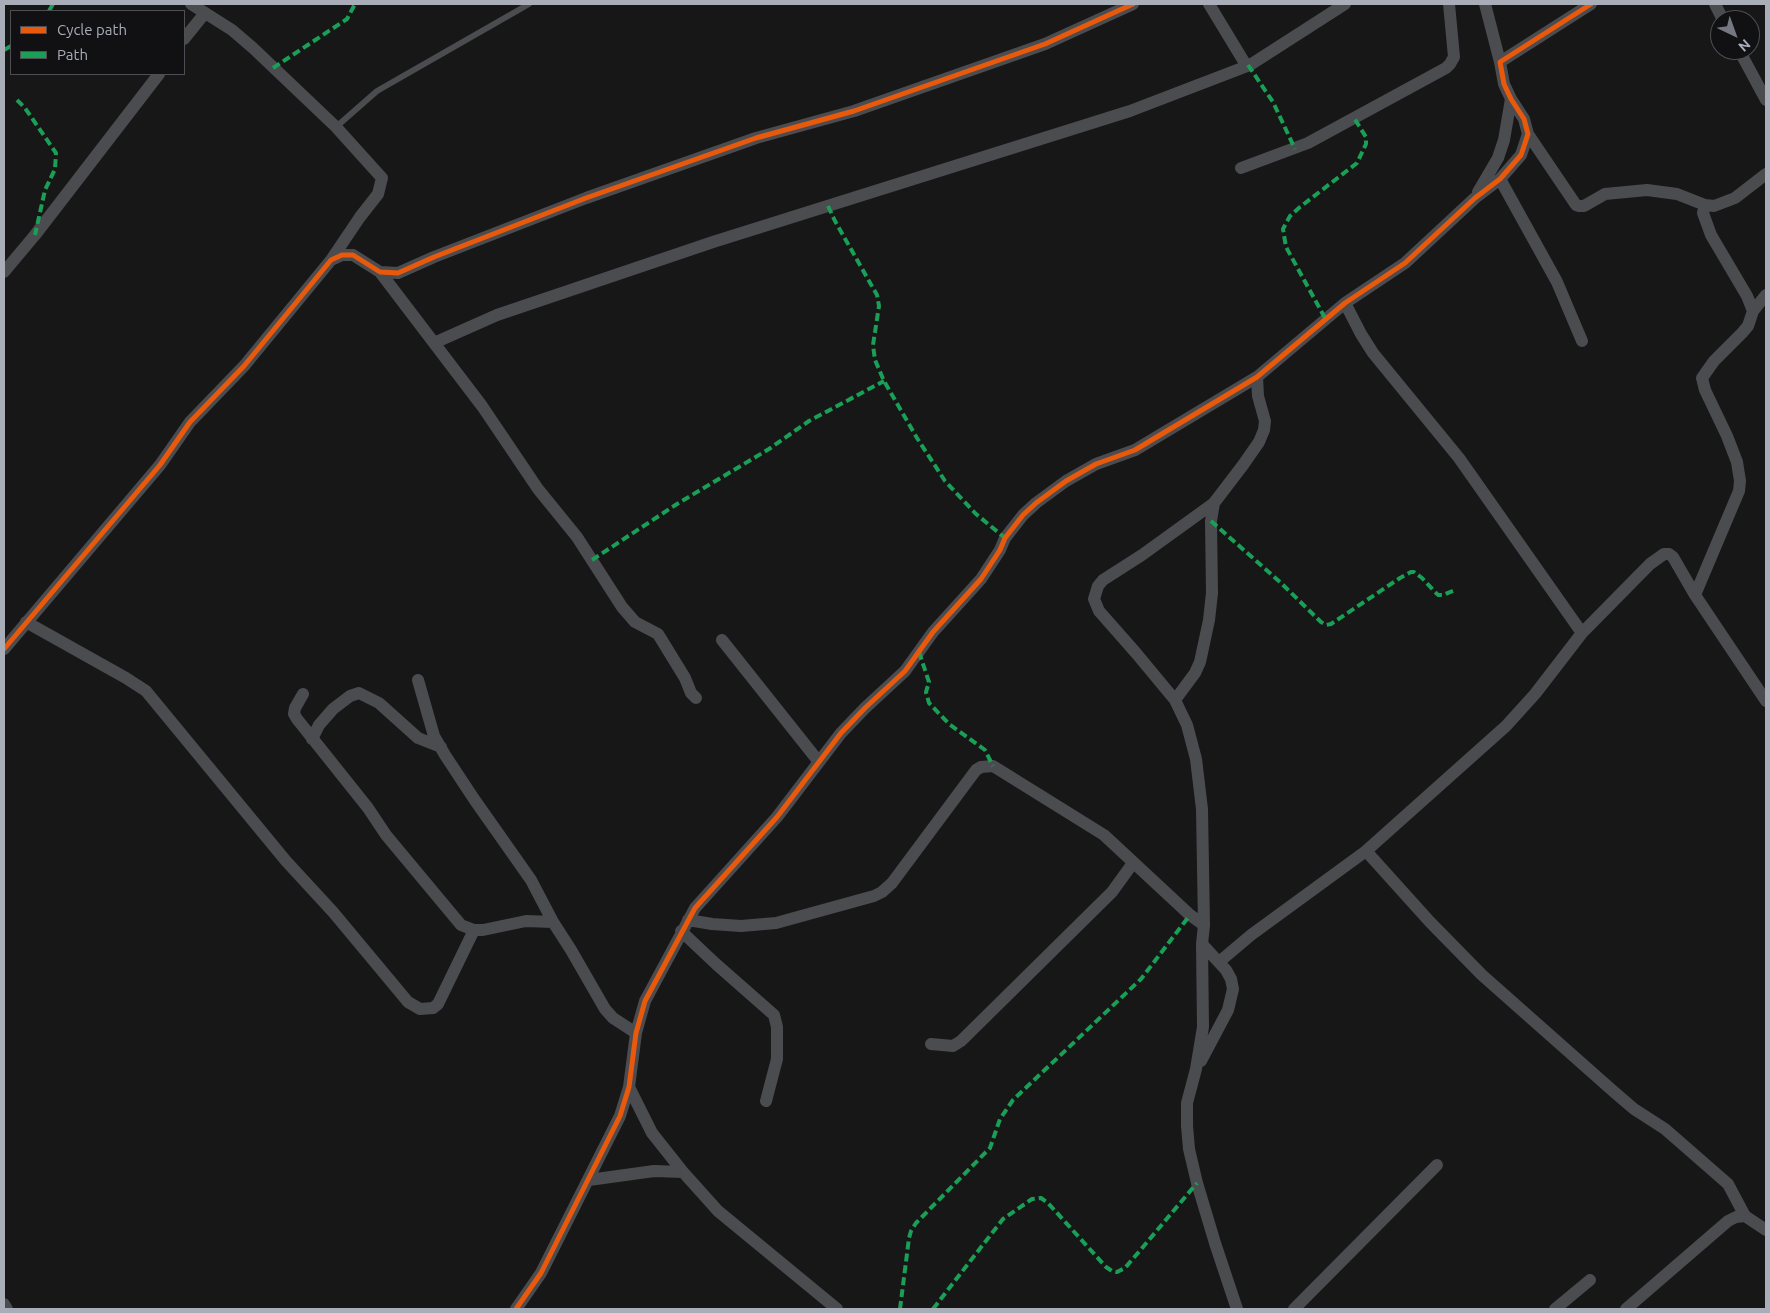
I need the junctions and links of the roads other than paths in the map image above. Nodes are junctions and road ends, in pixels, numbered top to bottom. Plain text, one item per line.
1 (191, 4) edge
2 (529, 4) edge
3 (1133, 4) edge
4 (1209, 4) edge
5 (1345, 4) edge
6 (1449, 4) edge
7 (1485, 4) edge
8 (1591, 4) edge
9 (205, 13) junction
10 (185, 38) edge
11 (1744, 60) edge
12 (1500, 62) junction
13 (1246, 65) junction
14 (158, 75) edge
15 (1511, 99) junction
16 (1766, 100) edge
17 (336, 127) junction
18 (1528, 134) junction
19 (1241, 168) dead end
20 (1766, 174) edge
21 (1500, 179) junction
22 (1475, 198) junction
23 (1705, 205) junction
24 (331, 260) junction
25 (4, 272) edge
26 (380, 272) junction
27 (1766, 295) edge
28 (1344, 303) junction
29 (1753, 311) junction
30 (1582, 341) dead end
31 (434, 343) junction
32 (1257, 377) junction
33 (1214, 503) junction
34 (1694, 595) junction
35 (26, 622) junction
36 (1582, 633) junction
37 (722, 640) dead end
38 (4, 649) edge
39 (418, 680) dead end
40 (303, 694) dead end
41 (696, 698) dead end
42 (1175, 700) junction
43 (1766, 702) edge
44 (312, 739) junction
45 (441, 747) junction
46 (819, 762) junction
47 (1366, 851) junction
48 (1133, 862) junction
49 (688, 920) junction
50 (553, 922) junction
51 (1204, 925) junction
52 (474, 930) junction
53 (681, 931) junction
54 (1202, 944) junction
55 (1219, 962) junction
56 (636, 1033) junction
57 (931, 1044) dead end
58 (1196, 1069) junction
59 (629, 1087) junction
60 (766, 1101) dead end
61 (1437, 1166) dead end
62 (683, 1172) junction
63 (589, 1180) junction
64 (1746, 1216) junction
65 (1766, 1230) edge
66 (1590, 1280) dead end
67 (4, 1304) edge
68 (8, 1309) edge
69 (516, 1309) edge
70 (837, 1309) edge
71 (1238, 1309) edge
72 (1294, 1309) edge
73 (1555, 1309) edge
74 (1626, 1309) edge

1 - 9 street
2 - 17 lane
3 - 26 street
4 - 13 street
5 - 13 street
6 - 19 street
7 - 12 street
8 - 12 street
9 - 10 street
9 - 17 street
11 - 16 street
12 - 15 street
13 - 31 street
14 - 25 street
15 - 18 street
15 - 22 street
17 - 24 street
18 - 21 street
18 - 23 street
20 - 23 street
21 - 22 street
21 - 30 street
22 - 28 street
23 - 29 street
24 - 26 street
24 - 35 street
26 - 31 street
27 - 29 street
28 - 32 street
28 - 36 street
29 - 34 street
31 - 41 street
32 - 33 street
32 - 46 street
33 - 42 street
33 - 42 street
34 - 36 street
34 - 43 street
35 - 38 street
35 - 52 street
36 - 47 street
37 - 46 street
39 - 45 street
40 - 44 street
42 - 51 street
44 - 45 street
44 - 52 street
45 - 50 street
46 - 49 street
47 - 55 street
47 - 64 street
48 - 49 street
48 - 51 street
48 - 57 street
49 - 53 street
50 - 52 street
50 - 56 street
51 - 54 street
53 - 56 street
53 - 60 street
54 - 55 street
54 - 58 street
55 - 58 street
56 - 59 street
58 - 71 street
59 - 62 street
59 - 63 street
61 - 72 street
62 - 63 street
62 - 70 street
63 - 69 street
64 - 65 street
64 - 74 street
66 - 73 street
67 - 68 street

